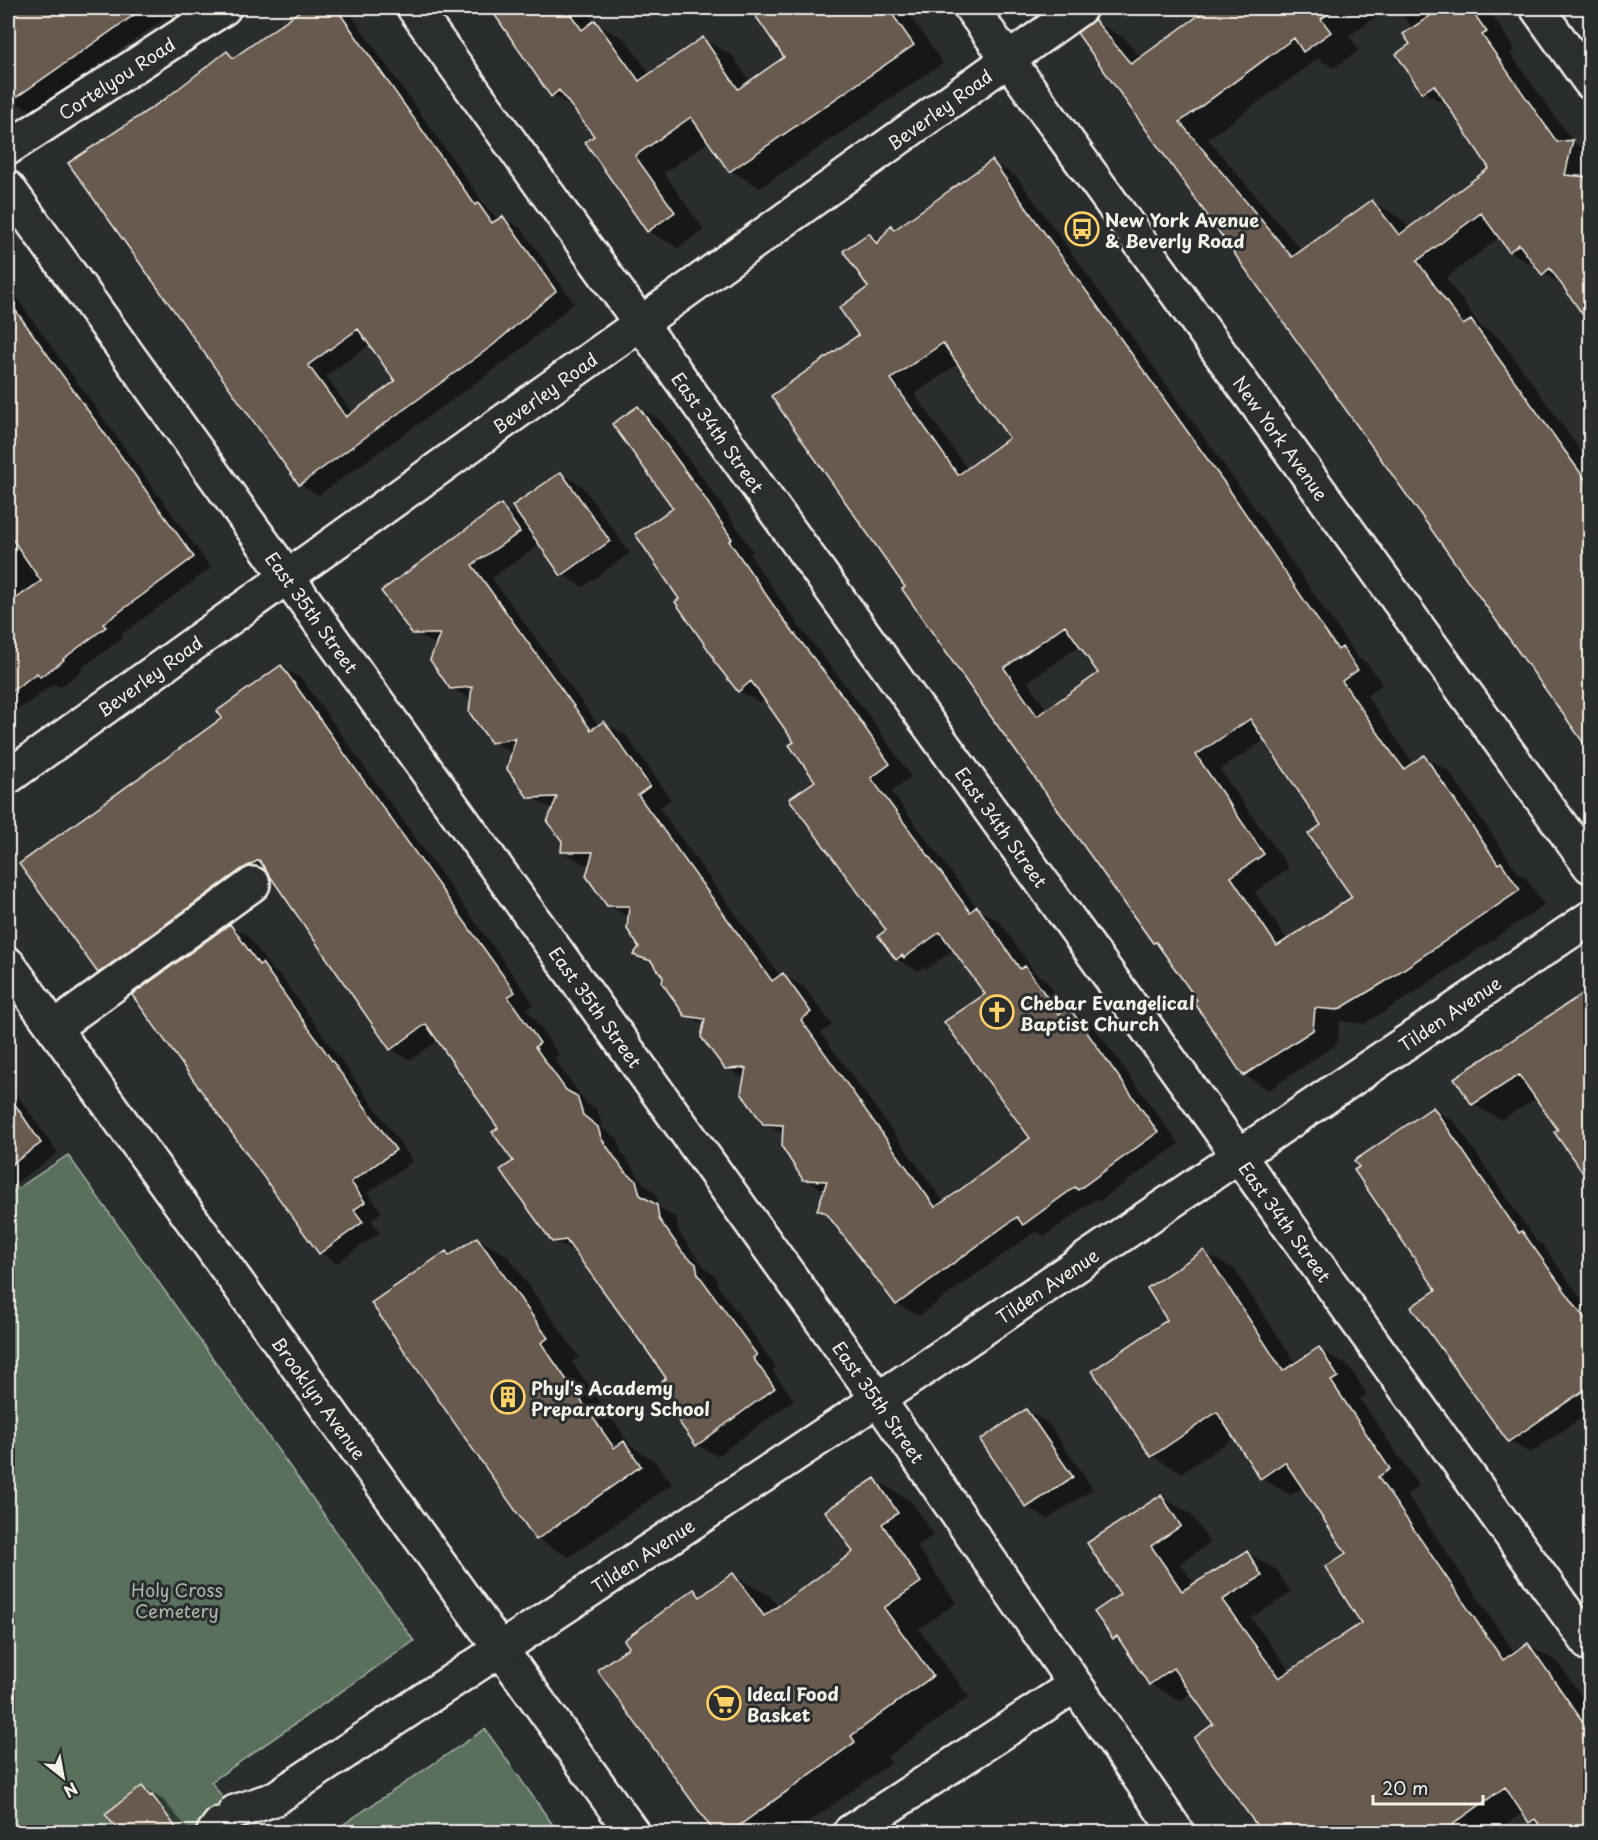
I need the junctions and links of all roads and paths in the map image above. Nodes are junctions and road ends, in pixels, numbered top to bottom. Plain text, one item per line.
1 (224, 8) edge
2 (414, 8) edge
3 (971, 8) edge
4 (1080, 8) edge
5 (1537, 8) edge
6 (1008, 59) junction
7 (1590, 82) edge
8 (8, 148) edge
9 (8, 188) edge
10 (641, 323) junction
11 (287, 576) junction
12 (8, 777) edge
13 (1590, 866) edge
14 (253, 884) dead end
15 (1590, 918) edge
16 (8, 964) edge
17 (54, 1028) junction
18 (1240, 1155) junction
19 (878, 1399) junction
20 (1590, 1645) edge
21 (500, 1648) junction
22 (1075, 1685) junction
23 (230, 1825) edge
24 (632, 1833) edge
25 (850, 1833) edge
26 (1177, 1833) edge

1 - 8 street, Cortelyou Road
2 - 10 street, East 34th Street
3 - 6 street, New York Avenue
4 - 6 street, Beverley Road
5 - 7 street
6 - 10 street, Beverley Road
6 - 13 street, New York Avenue
9 - 11 street, East 35th Street
10 - 11 street, Beverley Road
10 - 18 street, East 34th Street
11 - 12 street, Beverley Road
11 - 19 street, East 35th Street
14 - 17 street
15 - 18 street, Tilden Avenue
16 - 17 street, Brooklyn Avenue
17 - 21 street, Brooklyn Avenue
18 - 19 street, Tilden Avenue
18 - 20 street, East 34th Street
19 - 21 street, Tilden Avenue
19 - 22 street, East 35th Street
21 - 23 street, Tilden Avenue
21 - 24 street, Brooklyn Avenue
22 - 25 street
22 - 26 street, East 35th Street

